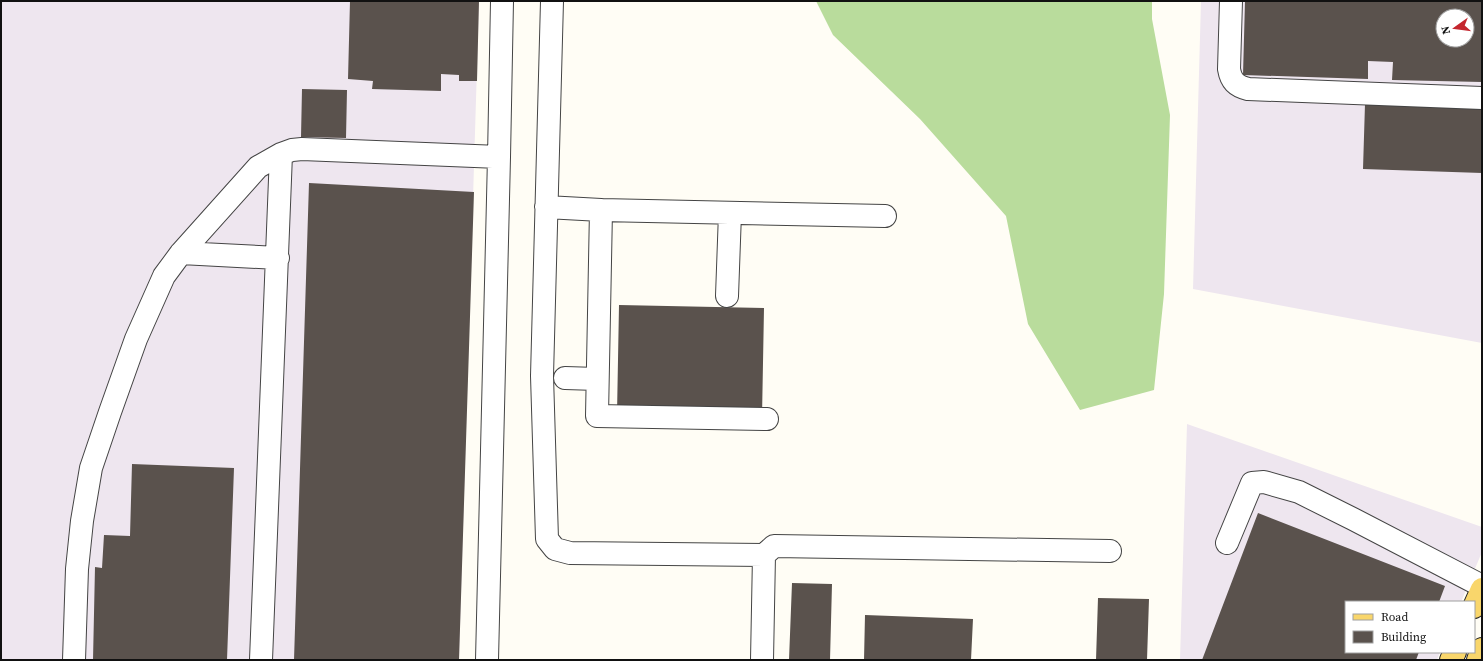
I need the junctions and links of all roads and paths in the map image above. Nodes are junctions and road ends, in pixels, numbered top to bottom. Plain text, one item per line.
1 (502, 1) edge
2 (552, 1) edge
3 (1231, 1) edge
4 (1482, 98) edge
5 (281, 154) junction
6 (499, 157) junction
7 (546, 207) junction
8 (601, 210) junction
9 (730, 213) junction
10 (885, 216) dead end
11 (181, 253) junction
12 (278, 258) junction
13 (727, 296) dead end
14 (565, 378) dead end
15 (597, 379) junction
16 (767, 419) dead end
17 (1227, 543) dead end
18 (1110, 551) dead end
19 (764, 555) junction
20 (1482, 587) edge
21 (1475, 604) edge
22 (1482, 649) edge
23 (74, 660) edge
24 (261, 660) edge
25 (487, 660) edge
26 (762, 660) edge
27 (1478, 660) edge

1 - 6 street
2 - 7 street
3 - 4 street
5 - 6 street
5 - 11 street
5 - 12 street
6 - 25 street
7 - 8 street
7 - 19 street
8 - 9 street
8 - 15 street
9 - 10 street
9 - 13 street
11 - 12 street
11 - 23 street
12 - 24 street
14 - 15 street
15 - 16 street
17 - 20 street
18 - 19 street
19 - 26 street
20 - 21 main road
22 - 27 main road

